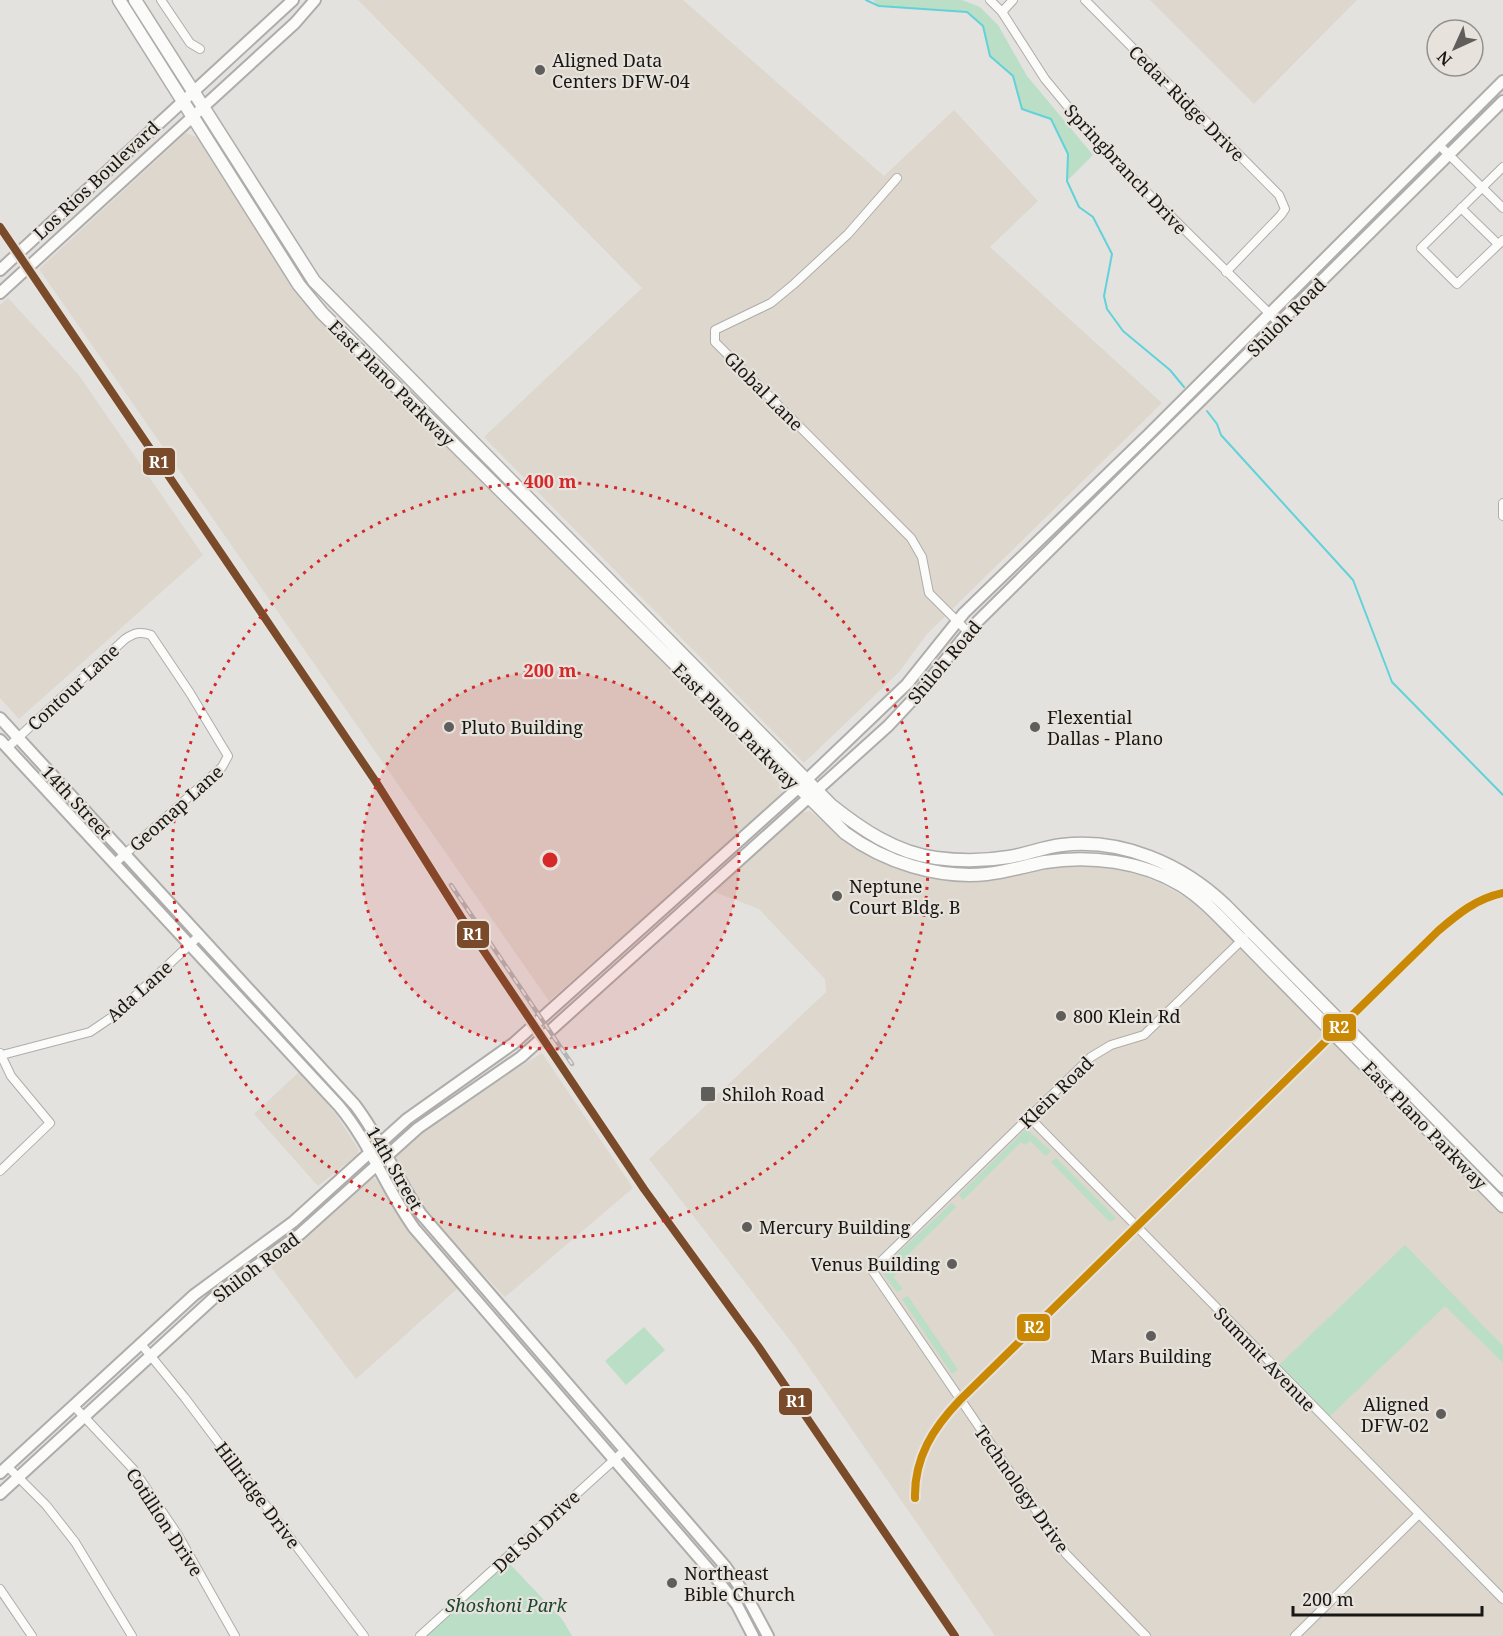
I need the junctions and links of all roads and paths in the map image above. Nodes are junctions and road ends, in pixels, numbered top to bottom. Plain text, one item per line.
1 (118, 0) edge
2 (135, 0) edge
3 (161, 0) edge
4 (293, 0) edge
5 (299, 0) edge
6 (990, 0) edge
7 (1013, 0) edge
8 (1085, 0) edge
9 (311, 4) edge
10 (143, 12) junction
11 (1002, 12) junction
12 (131, 20) junction
13 (200, 49) dead end
14 (1503, 81) edge
15 (193, 92) junction
16 (183, 101) junction
17 (1503, 101) edge
18 (202, 106) junction
19 (191, 116) junction
20 (1439, 145) junction
21 (1450, 155) junction
22 (1503, 167) edge
23 (897, 178) dead end
24 (93, 182) junction
25 (1482, 188) junction
26 (105, 196) junction
27 (1461, 208) junction
28 (1503, 208) edge
29 (271, 216) junction
30 (1366, 217) junction
31 (259, 224) junction
32 (1376, 227) junction
33 (1501, 242) edge
34 (0, 270) edge
35 (1226, 272) junction
36 (0, 293) edge
37 (332, 302) junction
38 (321, 313) junction
39 (1269, 313) junction
40 (1279, 323) junction
41 (411, 379) junction
42 (400, 390) junction
43 (1148, 435) junction
44 (1158, 444) junction
45 (493, 460) junction
46 (482, 472) junction
47 (1503, 503) edge
48 (1502, 515) edge
49 (1031, 548) junction
50 (1042, 559) junction
51 (637, 607) junction
52 (627, 618) junction
53 (956, 621) junction
54 (143, 632) joint
55 (968, 632) junction
56 (703, 674) junction
57 (693, 683) junction
58 (0, 718) edge
59 (18, 738) junction
60 (4, 744) edge
61 (802, 784) junction
62 (812, 794) junction
63 (1129, 851) junction
64 (125, 854) junction
65 (115, 863) junction
66 (932, 864) junction
67 (1126, 864) junction
68 (708, 870) junction
69 (717, 881) junction
70 (200, 935) junction
71 (1246, 935) junction
72 (190, 945) junction
73 (280, 1022) junction
74 (270, 1031) junction
75 (1359, 1038) junction
76 (1349, 1048) junction
77 (1, 1054) edge
78 (489, 1063) junction
79 (497, 1075) junction
80 (1416, 1098) junction
81 (1406, 1107) junction
82 (1030, 1118) junction
83 (380, 1142) junction
84 (369, 1151) junction
85 (386, 1156) junction
86 (376, 1166) junction
87 (0, 1171) edge
88 (1499, 1183) edge
89 (1486, 1189) junction
90 (1503, 1206) edge
91 (293, 1222) junction
92 (300, 1234) junction
93 (468, 1269) junction
94 (872, 1270) joint
95 (458, 1278) junction
96 (141, 1344) junction
97 (539, 1351) junction
98 (150, 1355) junction
99 (528, 1361) junction
100 (73, 1405) junction
101 (84, 1416) junction
102 (625, 1450) junction
103 (614, 1459) junction
104 (4, 1469) edge
105 (18, 1477) junction
106 (0, 1494) edge
107 (1419, 1514) junction
108 (687, 1521) junction
109 (675, 1531) junction
110 (0, 1589) edge
111 (1503, 1599) edge
112 (754, 1609) junction
113 (743, 1616) junction
114 (32, 1636) edge
115 (132, 1636) edge
116 (235, 1636) edge
117 (364, 1636) edge
118 (420, 1636) edge
119 (753, 1636) edge
120 (768, 1636) edge
121 (1146, 1636) edge
122 (1295, 1636) edge

1 - 12 main road, East Plano Parkway
2 - 10 main road, East Plano Parkway
3 - 13 street
4 - 15 main road, Los Rios Boulevard
5 - 9 main road
6 - 11 street, Springbranch Drive
7 - 11 street
8 - 35 street, Cedar Ridge Drive
9 - 18 main road, Los Rios Boulevard
10 - 12 main road
10 - 15 main road, East Plano Parkway
11 - 35 street, Springbranch Drive
12 - 16 main road, East Plano Parkway
14 - 20 main road, Shiloh Road
15 - 16 main road, Los Rios Boulevard
15 - 18 main road, East Plano Parkway
16 - 19 main road, East Plano Parkway
16 - 24 main road, Los Rios Boulevard
17 - 21 main road, Shiloh Road
18 - 19 main road, Los Rios Boulevard
18 - 29 main road, East Plano Parkway
19 - 26 main road, Los Rios Boulevard
19 - 31 main road, East Plano Parkway
20 - 21 street
20 - 30 main road, Shiloh Road
21 - 25 street
21 - 32 main road, Shiloh Road
22 - 25 street
23 - 53 street, Global Lane
24 - 26 main road
24 - 34 main road, Los Rios Boulevard
25 - 27 street
25 - 28 street
26 - 36 main road, Los Rios Boulevard
27 - 33 street
27 - 33 street
29 - 31 main road
29 - 37 main road, East Plano Parkway
30 - 32 main road
30 - 39 main road, Shiloh Road
31 - 38 main road, East Plano Parkway
32 - 40 main road, Shiloh Road
35 - 39 street, Springbranch Drive
37 - 38 main road
37 - 41 main road, East Plano Parkway
38 - 42 main road, East Plano Parkway
39 - 40 street, Springbranch Drive
39 - 43 main road, Shiloh Road
40 - 44 main road, Shiloh Road
41 - 42 main road
41 - 45 main road, East Plano Parkway
42 - 46 main road, East Plano Parkway
43 - 44 main road
43 - 49 main road, Shiloh Road
44 - 50 main road, Shiloh Road
45 - 46 main road
45 - 51 main road, East Plano Parkway
46 - 52 main road, East Plano Parkway
47 - 48 street
49 - 50 main road
49 - 53 main road, Shiloh Road
50 - 55 main road, Shiloh Road
51 - 52 main road
51 - 56 main road, East Plano Parkway
52 - 57 main road, East Plano Parkway
53 - 55 street, Global Lane
53 - 61 main road, Shiloh Road
54 - 59 street, Contour Lane
54 - 64 street, Geomap Lane
55 - 62 main road, Shiloh Road
56 - 57 main road
56 - 61 main road, East Plano Parkway
57 - 61 main road, East Plano Parkway
58 - 59 main road, 14th Street
59 - 60 street, Contour Lane
59 - 64 main road, 14th Street
60 - 65 main road, 14th Street
61 - 62 main road, East Plano Parkway
61 - 68 main road, Shiloh Road
62 - 66 main road, East Plano Parkway
62 - 69 main road, Shiloh Road
63 - 66 main road, East Plano Parkway
63 - 67 main road
63 - 71 main road, East Plano Parkway
64 - 65 street, Geomap Lane
64 - 70 main road, 14th Street
65 - 72 main road, 14th Street
66 - 67 main road, East Plano Parkway
67 - 71 main road, East Plano Parkway
68 - 69 main road
68 - 78 main road, Shiloh Road
69 - 79 main road, Shiloh Road
70 - 72 street, Ada Lane
70 - 73 main road, 14th Street
71 - 75 main road, East Plano Parkway
71 - 76 main road, East Plano Parkway
71 - 82 street, Klein Road
72 - 74 main road, 14th Street
72 - 77 street, Ada Lane
73 - 74 main road
73 - 83 main road, 14th Street
74 - 84 main road, 14th Street
75 - 76 main road
75 - 80 main road, East Plano Parkway
76 - 81 main road, East Plano Parkway
77 - 87 street
78 - 79 main road
78 - 83 main road, Shiloh Road
79 - 85 main road, Shiloh Road
80 - 81 main road
80 - 88 main road, East Plano Parkway
81 - 89 main road, East Plano Parkway
82 - 94 street, Klein Road
82 - 107 street, Summit Avenue
83 - 84 main road, Shiloh Road
83 - 85 main road, 14th Street
84 - 86 main road, 14th Street
84 - 91 main road, Shiloh Road
85 - 86 main road, Shiloh Road
85 - 93 main road, 14th Street
86 - 92 main road, Shiloh Road
86 - 95 main road, 14th Street
88 - 89 main road
89 - 90 main road, East Plano Parkway
91 - 92 main road
91 - 96 main road, Shiloh Road
92 - 98 main road, Shiloh Road
93 - 95 main road
93 - 97 main road, 14th Street
94 - 121 street, Technology Drive
95 - 99 main road, 14th Street
96 - 98 street, Hillridge Drive
96 - 100 main road, Shiloh Road
97 - 99 main road
97 - 102 main road, 14th Street
98 - 101 main road, Shiloh Road
98 - 117 street, Hillridge Drive
99 - 103 main road, 14th Street
100 - 101 street, Cotillion Drive
100 - 104 main road, Shiloh Road
101 - 105 main road, Shiloh Road
101 - 116 street, Cotillion Drive
102 - 103 street, Del Sol Drive
102 - 108 main road, 14th Street
103 - 109 main road, 14th Street
103 - 118 street, Del Sol Drive
104 - 105 street
105 - 106 main road, Shiloh Road
105 - 115 street
107 - 111 street, Summit Avenue
107 - 122 street
108 - 109 main road
108 - 112 main road, 14th Street
109 - 113 main road, 14th Street
110 - 114 street
112 - 113 main road
112 - 120 main road, 14th Street
113 - 119 main road, 14th Street

